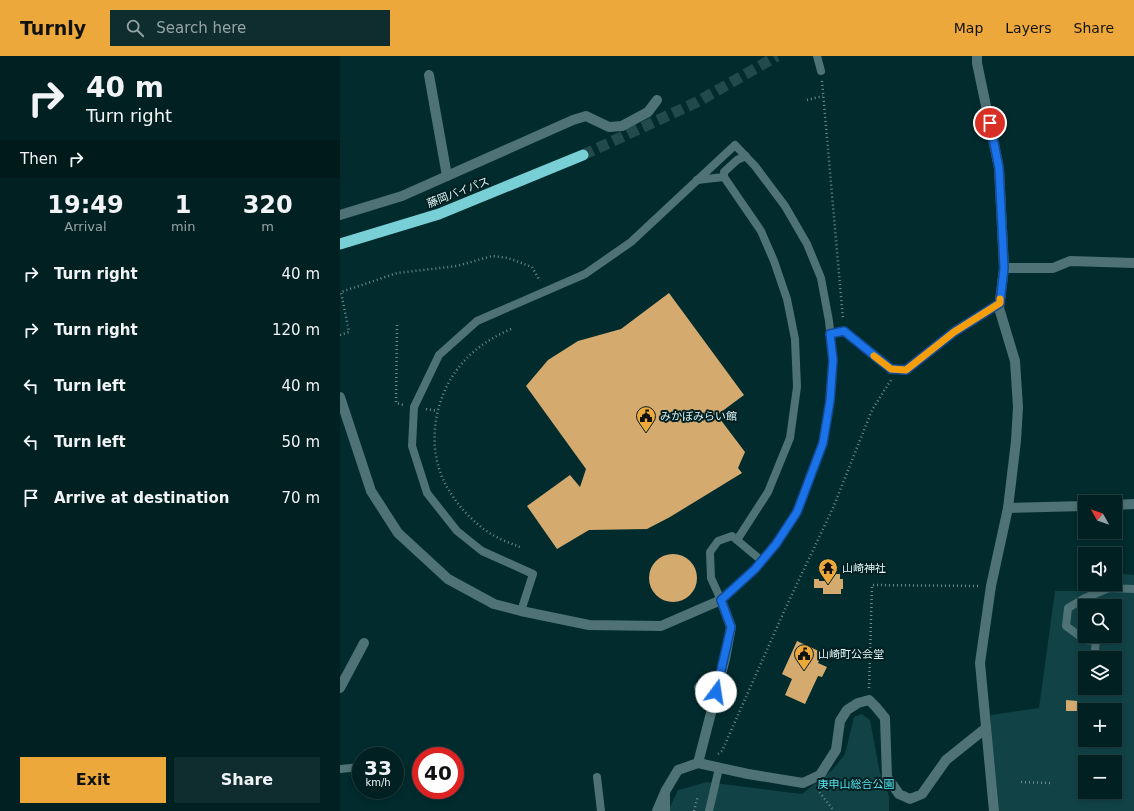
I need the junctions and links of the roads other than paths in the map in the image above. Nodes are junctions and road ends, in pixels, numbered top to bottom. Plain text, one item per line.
1 (817, 56) edge
2 (978, 56) edge
3 (821, 71) road end
4 (428, 75) dead end
5 (657, 100) dead end
6 (583, 155) tunnel mouth
7 (746, 156) junction
8 (447, 176) junction
9 (724, 177) junction
10 (697, 180) junction
11 (340, 215) edge
12 (340, 244) edge
13 (1134, 263) edge
14 (1004, 268) junction
15 (1000, 303) junction
16 (830, 334) junction
17 (340, 397) edge
18 (1134, 504) edge
19 (1122, 505) edge
20 (1078, 506) edge
21 (1008, 508) junction
22 (737, 540) junction
23 (762, 561) junction
24 (1134, 589) edge
25 (721, 600) junction
26 (522, 611) junction
27 (364, 643) dead end
28 (1095, 651) edge
29 (698, 687) dead end
30 (340, 688) edge
31 (716, 692) junction
32 (986, 728) junction
33 (703, 765) junction
34 (352, 768) edge
35 (719, 768) junction
36 (340, 769) edge
37 (597, 777) dead end
38 (666, 790) junction
39 (601, 811) edge
40 (657, 811) edge
41 (666, 811) edge
42 (709, 811) edge
43 (994, 811) edge

1 - 3 lane
2 - 14 street
4 - 8 street
5 - 8 street
6 - 12 highway, 藤岡バイパス
7 - 9 lane
7 - 10 lane
7 - 16 lane
8 - 11 street
9 - 10 lane
9 - 22 lane
10 - 26 lane
13 - 14 street
14 - 15 street
15 - 16 lane
15 - 21 street
16 - 23 lane
17 - 26 street
18 - 19 street
20 - 21 street
21 - 32 street
22 - 23 lane
22 - 25 lane
23 - 25 lane
24 - 28 lane
25 - 26 street
25 - 31 street
27 - 30 street
29 - 31 lane
31 - 33 street
32 - 35 street
32 - 43 street
33 - 35 street
33 - 38 street
34 - 36 lane
35 - 42 lane
37 - 39 lane
38 - 40 street
38 - 41 lane

